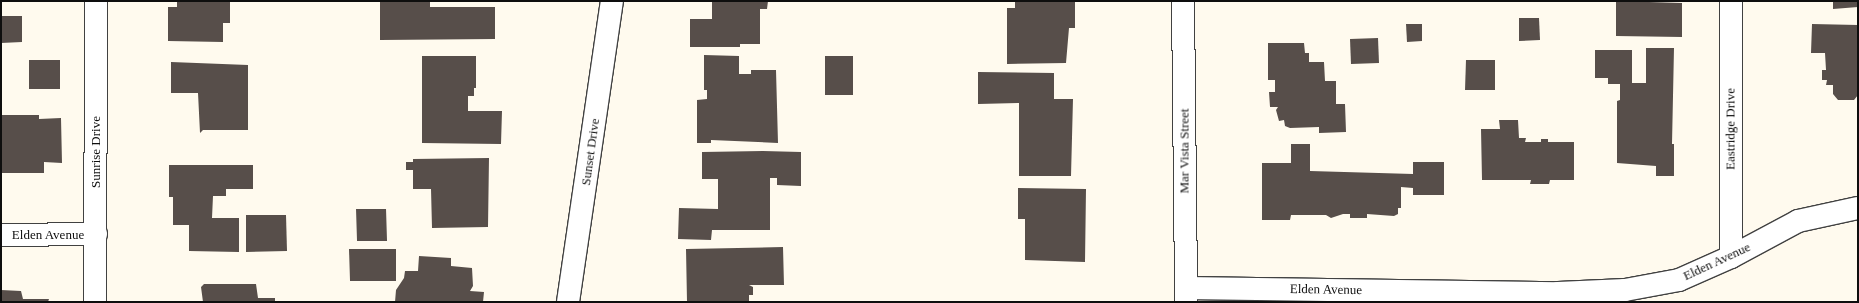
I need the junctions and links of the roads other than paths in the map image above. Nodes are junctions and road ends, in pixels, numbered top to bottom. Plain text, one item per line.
1 (96, 1) edge
2 (612, 1) edge
3 (1184, 1) edge
4 (1731, 1) edge
5 (1858, 208) edge
6 (96, 234) junction
7 (1, 235) edge
8 (1731, 257) junction
9 (1186, 295) edge
10 (95, 302) edge
11 (568, 302) edge

1 - 6 street, Sunrise Drive
2 - 11 street, Sunset Drive
3 - 9 street, Mar Vista Street
4 - 8 street, Eastridge Drive
5 - 8 street, Elden Avenue
6 - 7 street, Elden Avenue
6 - 10 street, Sunrise Drive
8 - 9 street, Elden Avenue

